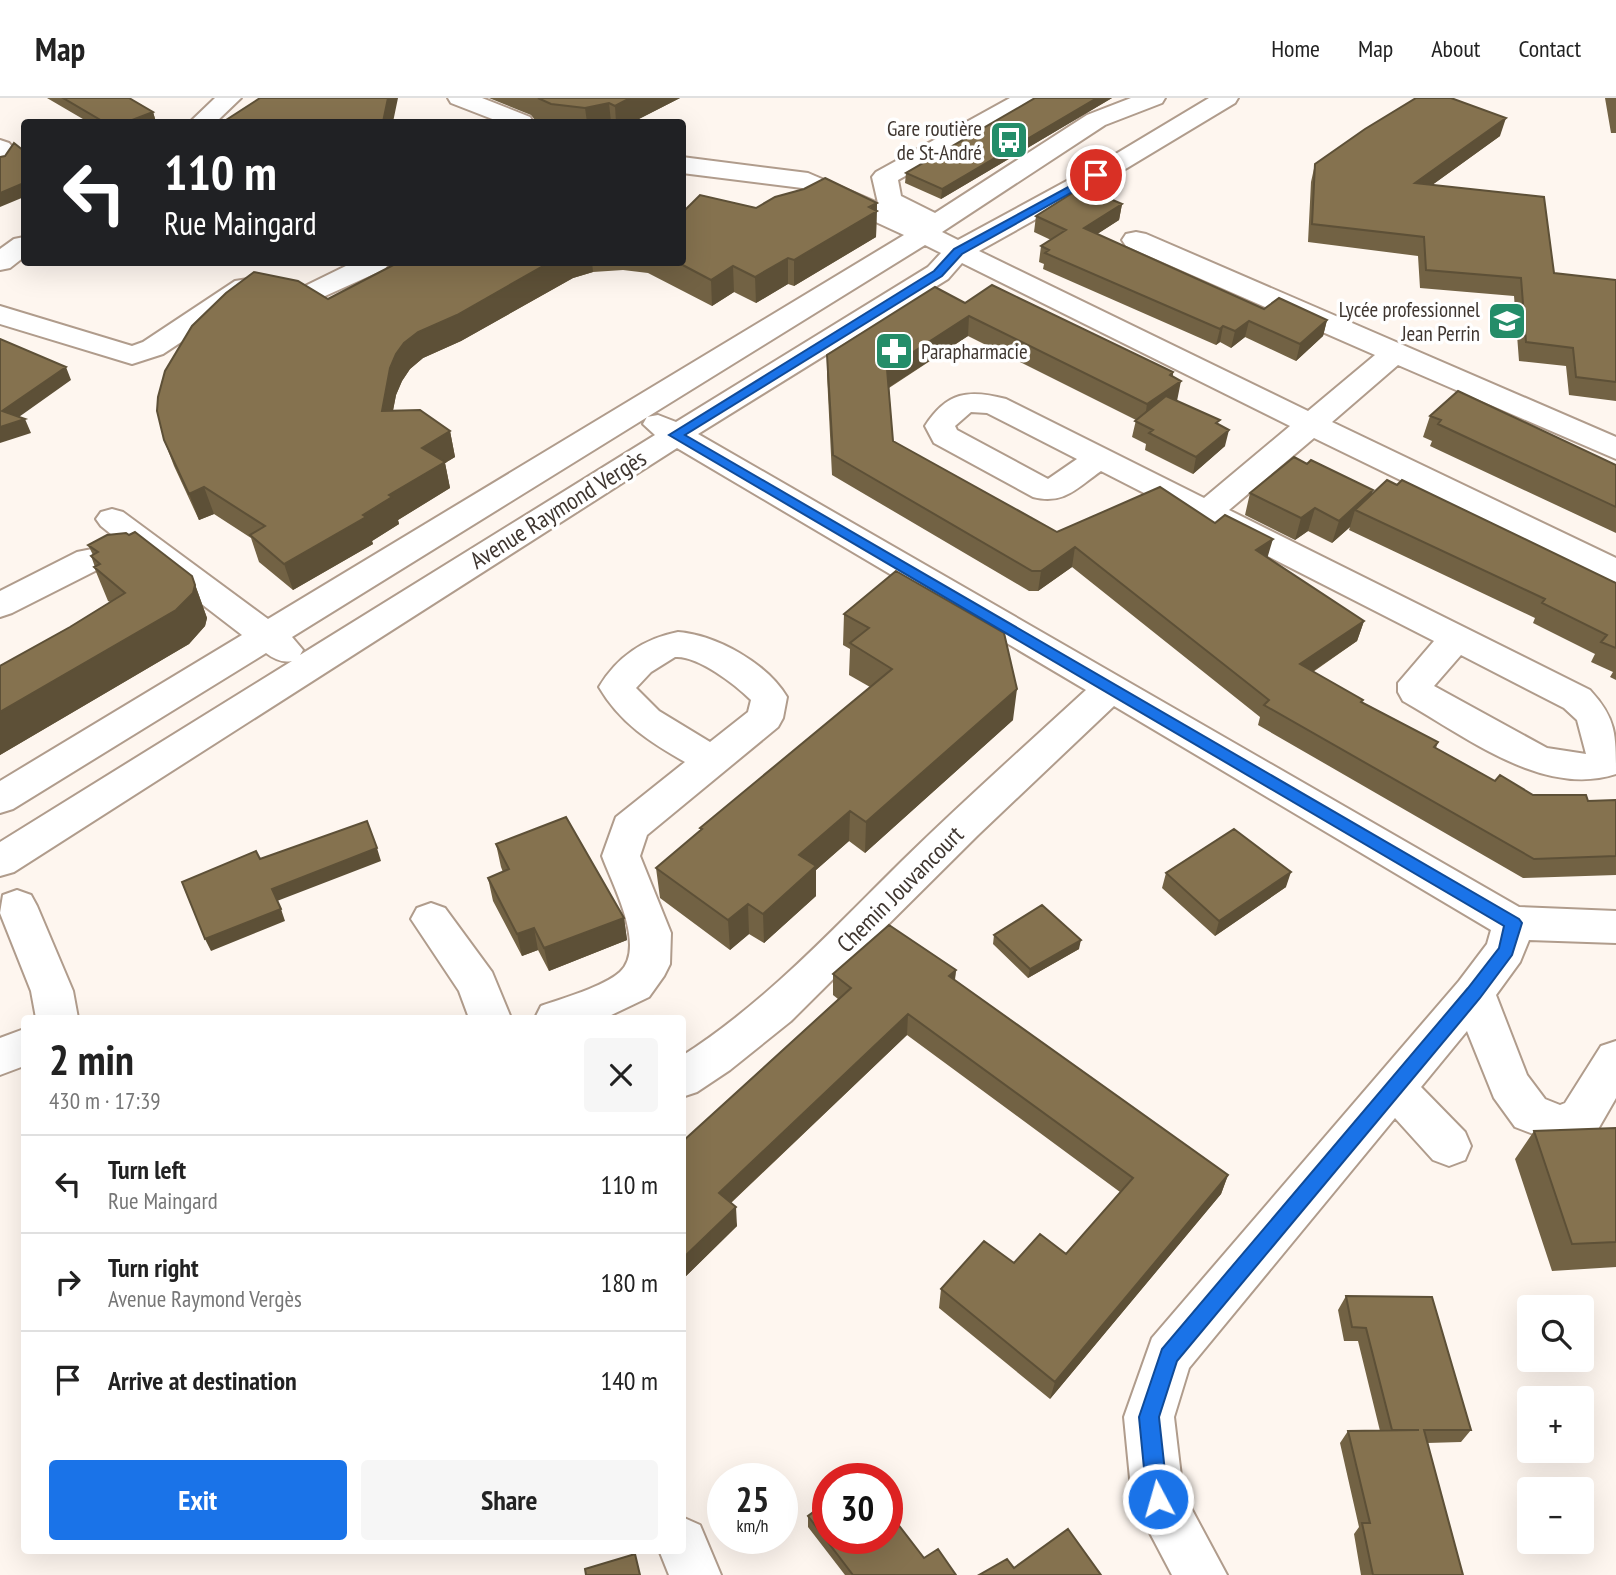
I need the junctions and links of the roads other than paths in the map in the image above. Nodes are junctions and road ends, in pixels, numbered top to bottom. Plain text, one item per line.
1 (229, 98) edge
2 (460, 98) edge
3 (1028, 98) edge
4 (1153, 98) edge
5 (1226, 98) edge
6 (205, 119) edge
7 (513, 119) edge
8 (0, 148) edge
9 (0, 160) edge
10 (686, 165) edge
11 (931, 228) junction
12 (1136, 240) dead end
13 (21, 246) edge
14 (958, 251) junction
15 (0, 262) edge
16 (368, 266) edge
17 (0, 315) edge
18 (1395, 352) junction
19 (635, 410) junction
20 (1310, 424) junction
21 (676, 435) junction
22 (1616, 449) edge
23 (1099, 457) dead end
24 (1207, 512) junction
25 (111, 519) dead end
26 (155, 551) junction
27 (1616, 571) edge
28 (0, 605) edge
29 (266, 636) junction
30 (1457, 638) junction
31 (310, 667) junction
32 (1110, 689) junction
33 (711, 760) dead end
34 (0, 799) edge
35 (0, 862) edge
36 (17, 906) dead end
37 (431, 919) dead end
38 (1513, 923) junction
39 (1616, 927) edge
40 (1474, 993) junction
41 (56, 1015) edge
42 (488, 1015) edge
43 (565, 1015) edge
44 (21, 1048) edge
45 (0, 1057) edge
46 (1616, 1059) edge
47 (686, 1077) edge
48 (1393, 1086) junction
49 (1449, 1146) dead end
50 (686, 1553) edge
51 (695, 1575) edge
52 (1201, 1575) edge

1 - 6 street
2 - 7 street
3 - 11 street
4 - 11 street, Avenue Raymond Vergès
5 - 14 street, Avenue Raymond Vergès
8 - 9 street
10 - 11 street
11 - 14 street
11 - 19 street, Avenue Raymond Vergès
12 - 18 street
13 - 15 street
14 - 20 street
14 - 21 street, Avenue Raymond Vergès
16 - 17 street
18 - 20 street
18 - 22 street
19 - 21 street
19 - 29 street, Avenue Raymond Vergès
20 - 24 street
20 - 27 street
21 - 31 street, Avenue Raymond Vergès
21 - 32 street
23 - 24 street
24 - 30 street
25 - 26 street
26 - 28 street
26 - 29 street
29 - 31 street
29 - 34 street, Avenue Raymond Vergès
30 - 30 street
31 - 35 street, Avenue Raymond Vergès
32 - 38 street
32 - 47 street, Chemin Jouvancourt
33 - 43 street
36 - 41 street
37 - 42 street
38 - 39 street
38 - 40 street
40 - 46 street
40 - 48 street
44 - 45 street
48 - 49 street
48 - 52 street
50 - 51 street

